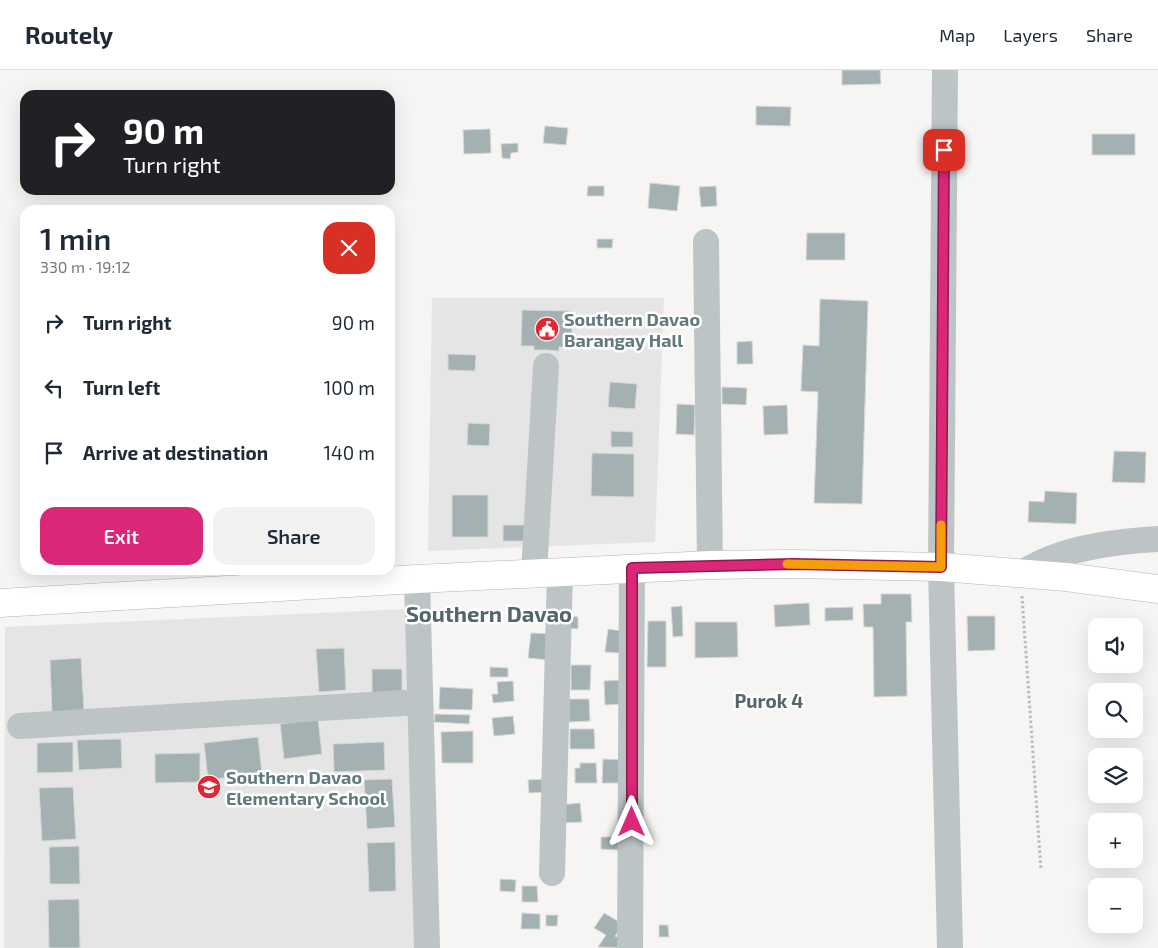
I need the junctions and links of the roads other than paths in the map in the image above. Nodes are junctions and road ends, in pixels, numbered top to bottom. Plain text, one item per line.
1 (945, 70) edge
2 (706, 242) dead end
3 (546, 366) dead end
4 (1158, 539) edge
5 (710, 565) junction
6 (941, 567) junction
7 (632, 568) junction
8 (547, 573) junction
9 (1021, 573) junction
10 (416, 579) junction
11 (1158, 589) edge
12 (0, 603) edge
13 (420, 702) junction
14 (20, 726) dead end
15 (552, 873) dead end
16 (427, 948) edge
17 (630, 948) edge
18 (950, 948) edge

1 - 6 street
2 - 5 street
3 - 8 street
4 - 9 street
5 - 6 main road
5 - 7 main road
6 - 9 main road
6 - 18 street
7 - 8 main road
7 - 17 street
8 - 10 main road
8 - 15 street
9 - 11 main road
10 - 12 main road
10 - 13 street
13 - 14 street
13 - 16 street

